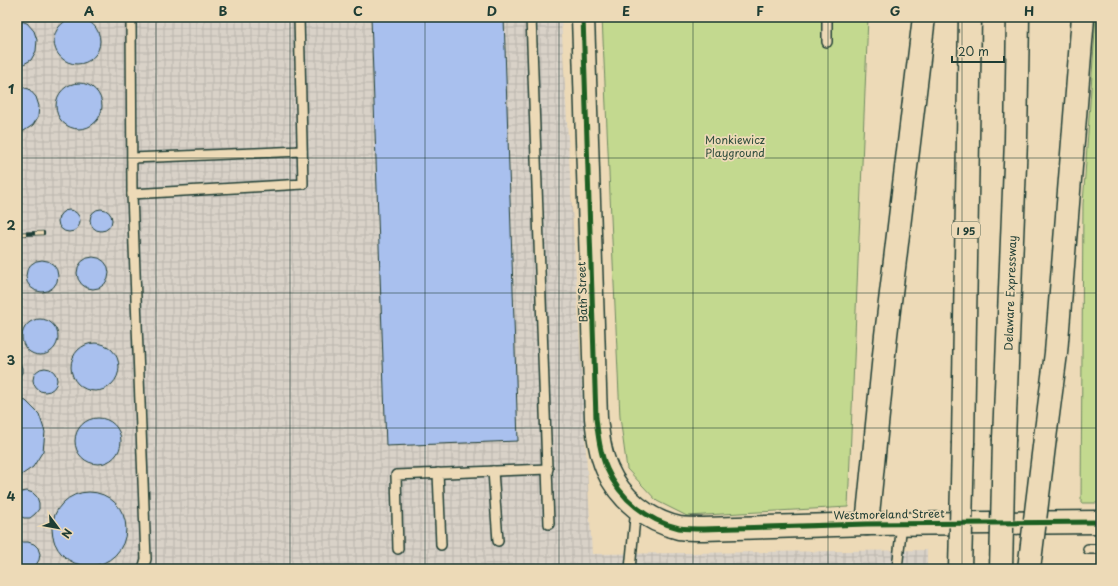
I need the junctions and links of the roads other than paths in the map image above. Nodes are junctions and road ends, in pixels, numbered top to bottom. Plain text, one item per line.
1 (128, 17) edge
2 (299, 17) edge
3 (531, 17) edge
4 (584, 17) edge
5 (827, 17) edge
6 (924, 17) edge
7 (970, 17) edge
8 (1018, 17) edge
9 (1083, 17) edge
10 (827, 42) dead end
11 (302, 151) junction
12 (132, 158) junction
13 (132, 194) junction
14 (548, 469) junction
15 (493, 472) junction
16 (438, 473) junction
17 (636, 508) junction
18 (1101, 522) edge
19 (902, 523) junction
20 (550, 524) dead end
21 (867, 524) junction
22 (678, 527) joint
23 (498, 541) dead end
24 (441, 545) dead end
25 (398, 549) dead end
26 (1088, 549) dead end
27 (1101, 550) edge
28 (143, 569) edge
29 (630, 569) edge
30 (897, 569) edge
31 (960, 569) edge
32 (1001, 569) edge
33 (1029, 569) edge

1 - 12 lane
2 - 11 lane
3 - 14 lane
4 - 17 main road, Bath Street
5 - 10 lane
6 - 21 main road
7 - 31 main road, I 95, bridge
8 - 32 main road, Delaware Expressway, bridge
9 - 33 main road, bridge
11 - 12 lane
11 - 13 lane
12 - 13 lane
13 - 28 lane
14 - 15 lane
14 - 20 lane
15 - 16 lane
15 - 23 lane
16 - 24 lane
16 - 25 lane
17 - 22 main road, Bath Street
17 - 29 lane
18 - 19 main road, Westmoreland Street
19 - 21 main road, Westmoreland Street
19 - 30 lane
21 - 22 main road, Westmoreland Street
26 - 27 lane

